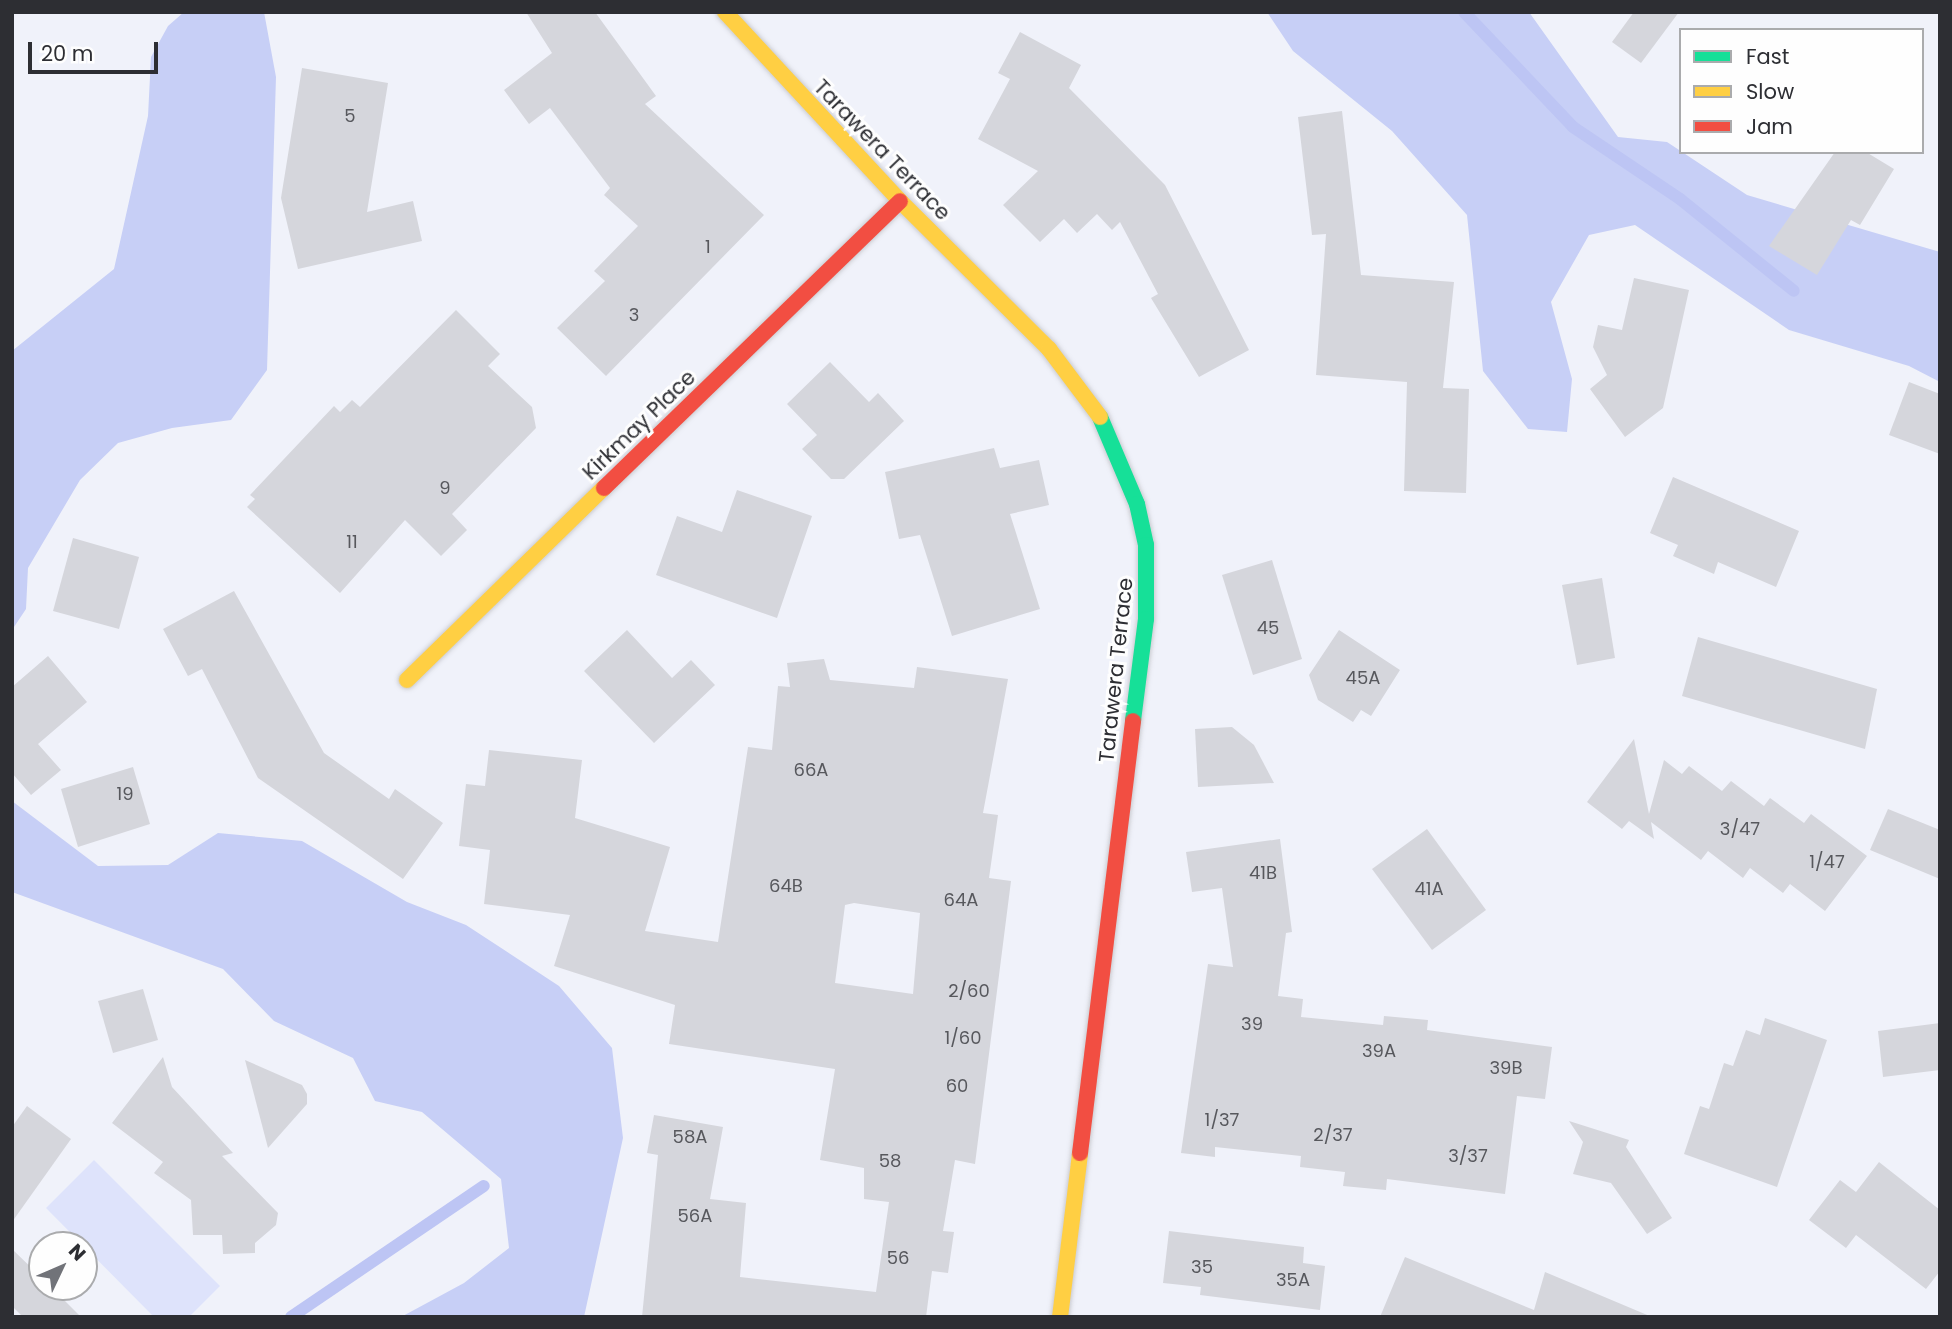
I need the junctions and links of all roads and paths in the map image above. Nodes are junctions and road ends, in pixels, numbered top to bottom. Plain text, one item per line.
1 (725, 12) edge
2 (900, 201) junction
3 (407, 680) dead end
4 (1060, 1317) edge

1 - 2 street, Tarawera Terrace
2 - 3 street, Kirkmay Place
2 - 4 street, Tarawera Terrace

